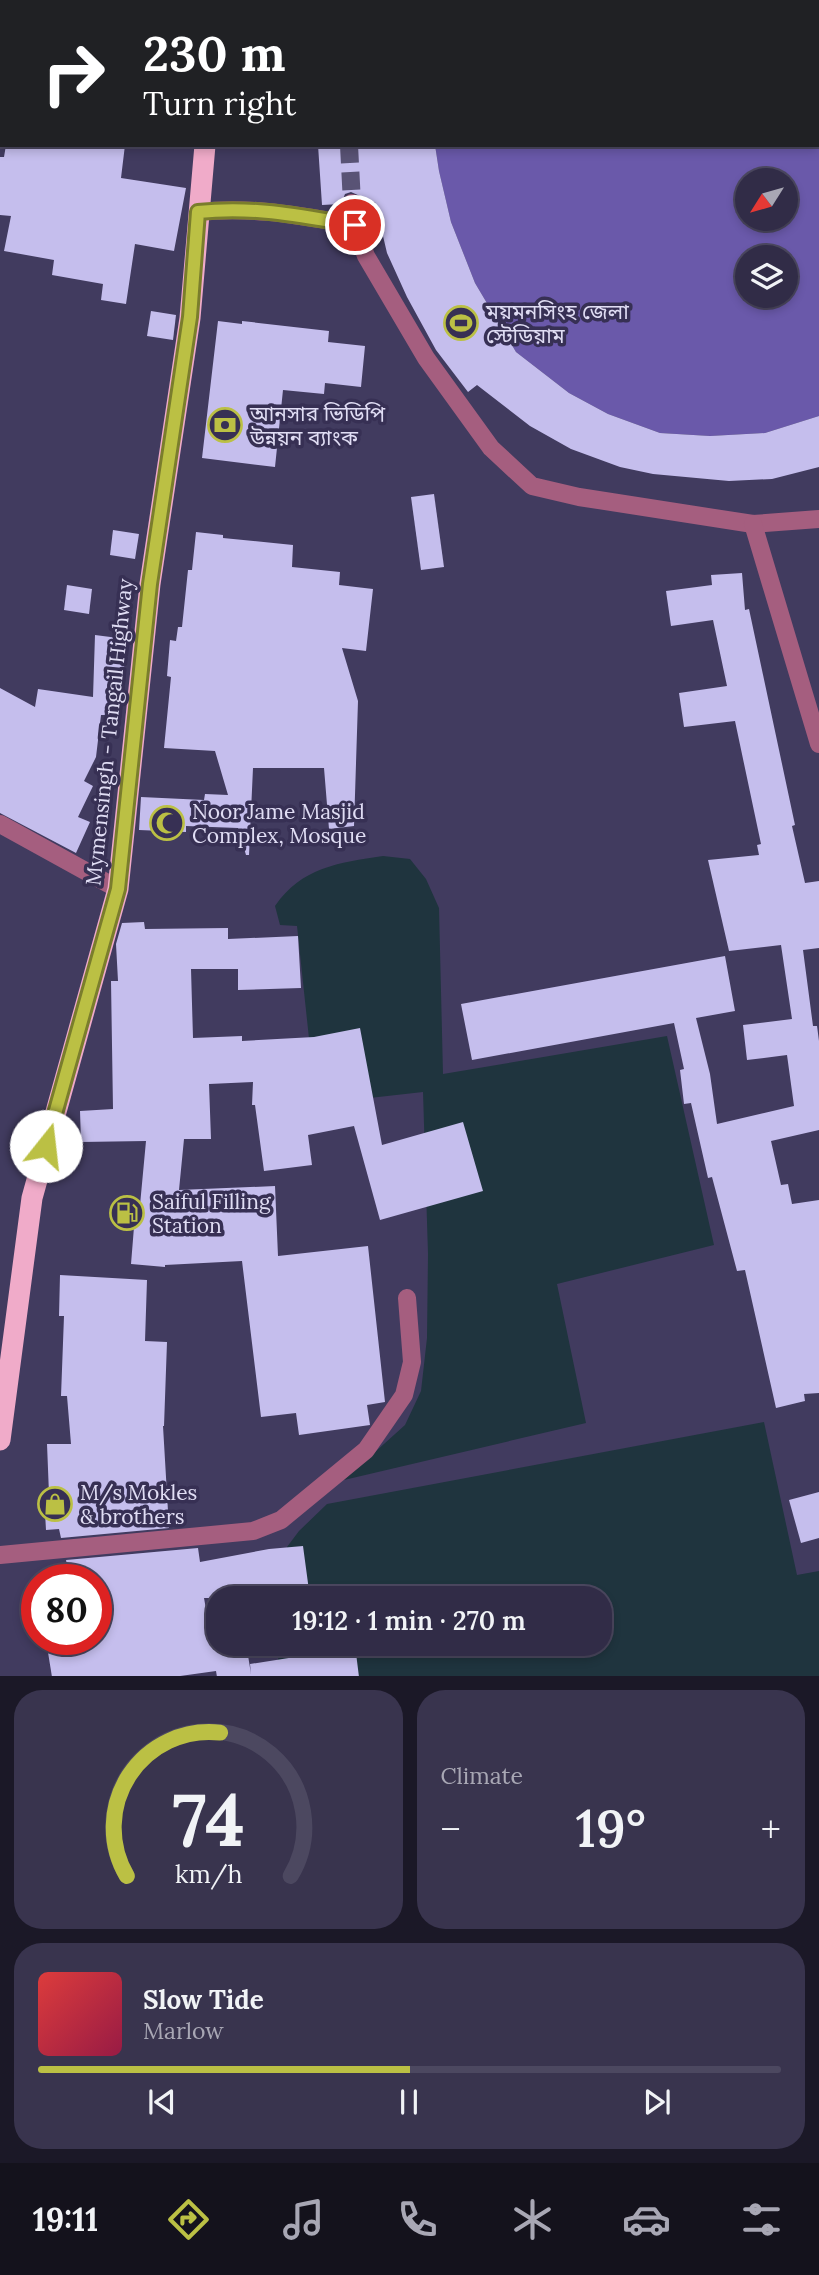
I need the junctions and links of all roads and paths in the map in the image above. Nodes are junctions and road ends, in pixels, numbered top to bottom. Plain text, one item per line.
1 (205, 147) edge
2 (352, 203) tunnel mouth
3 (198, 212) junction
4 (355, 225) junction
5 (819, 519) edge
6 (753, 524) junction
7 (819, 744) edge
8 (0, 824) edge
9 (118, 889) junction
10 (408, 1298) dead end
11 (0, 1440) edge
12 (0, 1555) edge

1 - 3 highway, Mymensingh - Tangail Highway
2 - 4 street
3 - 4 street
3 - 9 highway, Mymensingh - Tangail Highway
4 - 6 street
5 - 6 street
6 - 7 street
8 - 9 street
9 - 11 highway, Mymensingh - Tangail Highway
10 - 12 street

